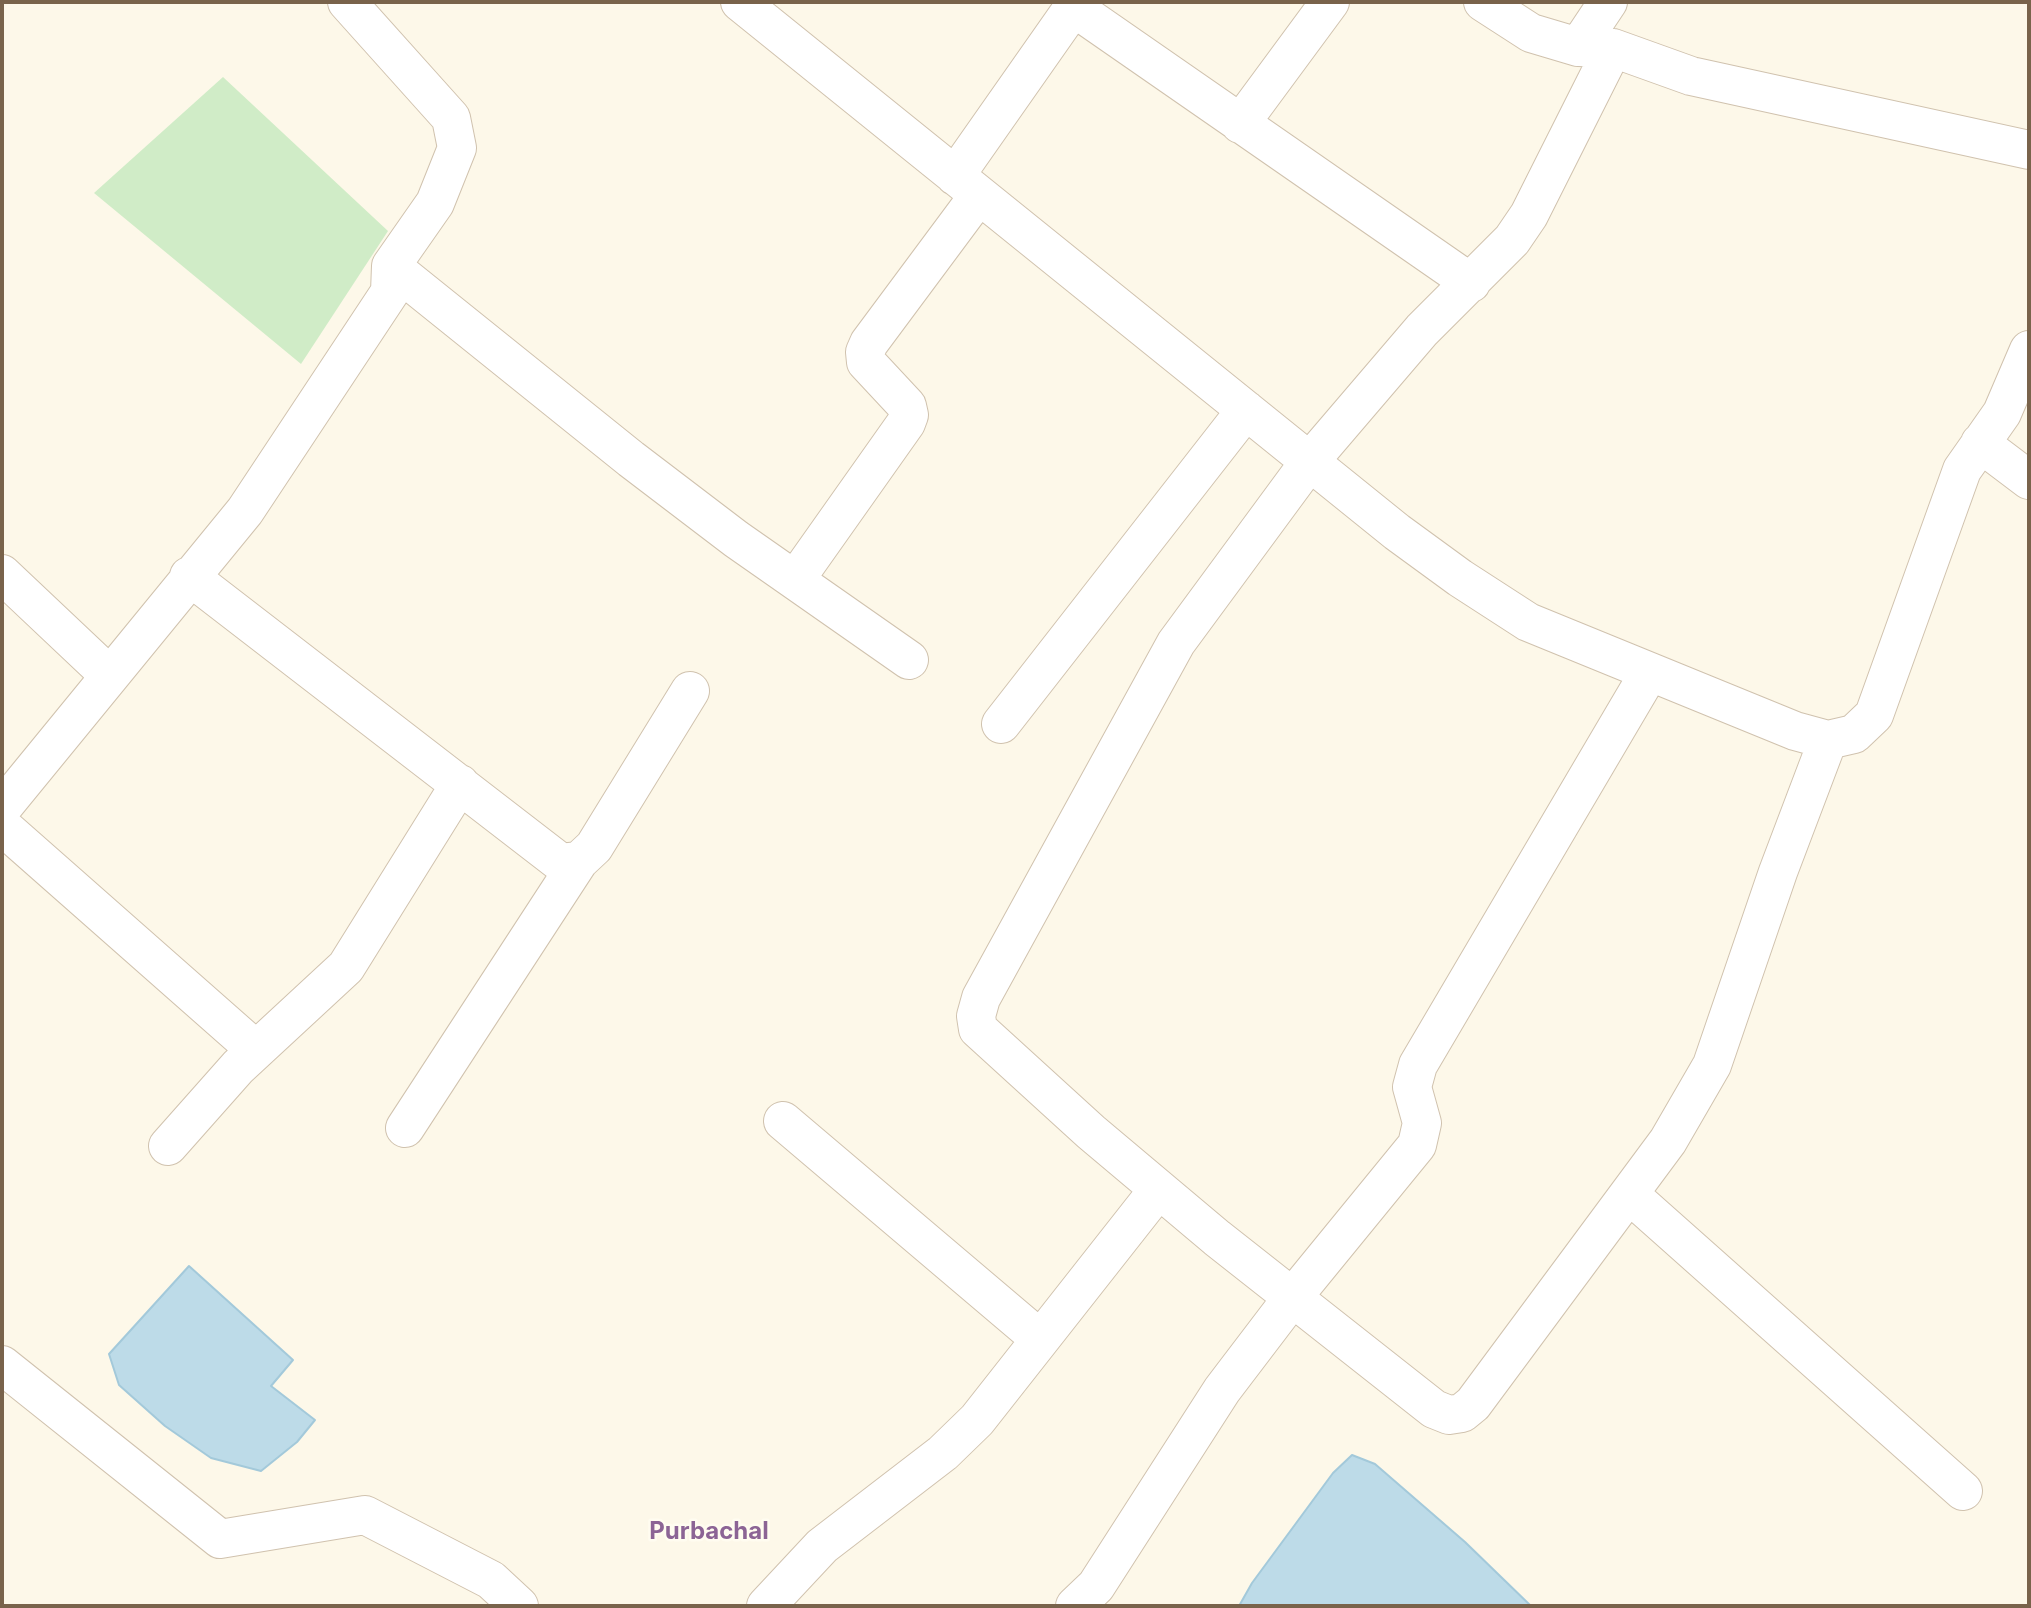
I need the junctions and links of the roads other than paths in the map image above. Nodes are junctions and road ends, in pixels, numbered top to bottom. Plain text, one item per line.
1 (347, 2) edge
2 (740, 2) edge
3 (1330, 2) edge
4 (1483, 2) edge
5 (1608, 2) edge
6 (1075, 5) edge
7 (1596, 48) junction
8 (1240, 124) junction
9 (2029, 150) edge
10 (967, 186) junction
11 (391, 266) junction
12 (1471, 283) junction
13 (2029, 350) edge
14 (1246, 410) junction
15 (1980, 443) junction
16 (1310, 461) junction
17 (2029, 480) edge
18 (2, 574) edge
19 (189, 576) junction
20 (795, 580) junction
21 (909, 660) dead end
22 (1649, 673) junction
23 (110, 676) junction
24 (690, 691) dead end
25 (1001, 724) dead end
26 (1828, 740) junction
27 (460, 784) junction
28 (2, 808) edge
29 (2, 826) edge
30 (579, 861) junction
31 (256, 1050) junction
32 (783, 1121) dead end
33 (405, 1128) dead end
34 (168, 1146) dead end
35 (1158, 1190) junction
36 (1629, 1195) junction
37 (1292, 1298) junction
38 (1040, 1339) junction
39 (2, 1365) edge
40 (1963, 1491) dead end
41 (519, 1606) edge
42 (766, 1606) edge
43 (1075, 1606) edge

1 - 11 street
2 - 10 street
3 - 8 street
4 - 7 street
5 - 7 street
6 - 8 street
6 - 10 street
7 - 9 street
7 - 12 street
8 - 12 street
10 - 14 street
10 - 20 street
11 - 19 street
11 - 20 street
12 - 16 street
13 - 15 street
14 - 16 street
14 - 25 street
15 - 17 street
15 - 26 street
16 - 22 street
16 - 35 street
18 - 23 street
19 - 23 street
19 - 27 street
20 - 21 street
22 - 26 street
22 - 37 street
23 - 28 street
24 - 30 street
26 - 36 street
27 - 30 street
27 - 31 street
29 - 31 street
30 - 33 street
31 - 34 street
32 - 38 street
35 - 37 street
35 - 38 street
36 - 37 street
36 - 40 street
37 - 43 street
38 - 42 street
39 - 41 street

